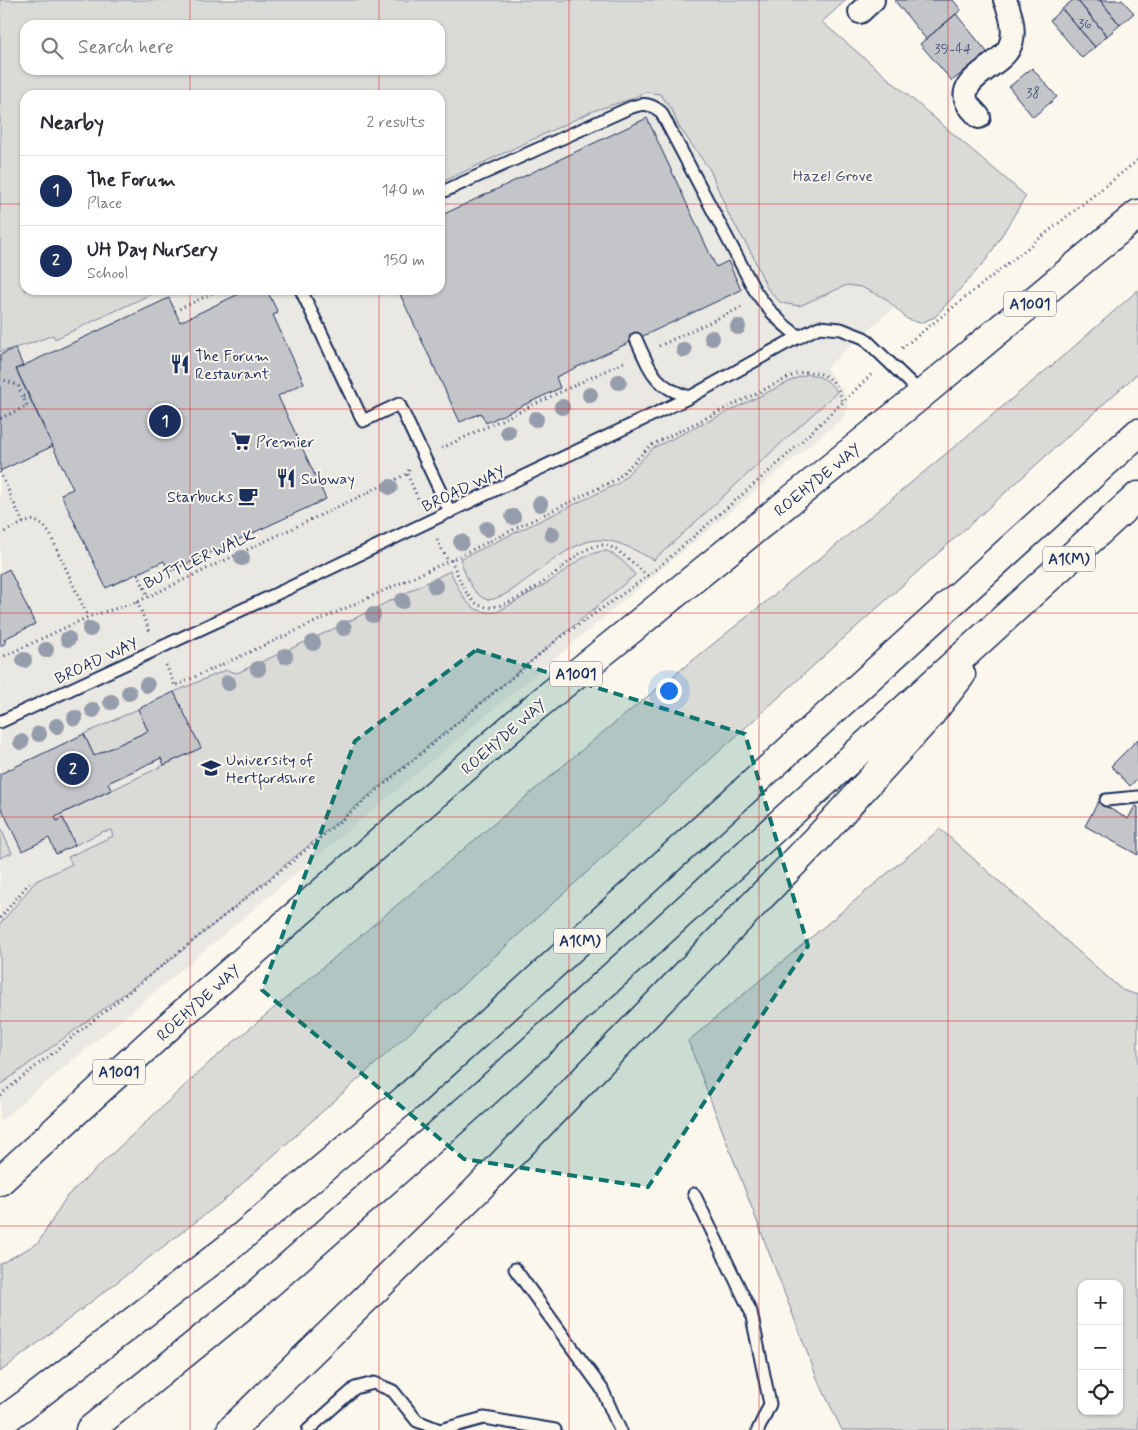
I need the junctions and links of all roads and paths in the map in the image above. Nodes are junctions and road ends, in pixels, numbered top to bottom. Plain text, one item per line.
1 (1005, 0) edge
2 (979, 117) dead end
3 (1138, 160) edge
4 (445, 191) edge
5 (1138, 214) edge
6 (209, 295) edge
7 (303, 295) edge
8 (760, 298) junction
9 (175, 311) dead end
10 (800, 337) junction
11 (636, 339) dead end
12 (642, 354) junction
13 (886, 360) junction
14 (0, 379) edge
15 (28, 394) dead end
16 (922, 394) junction
17 (23, 397) junction
18 (690, 397) junction
19 (842, 402) junction
20 (0, 416) edge
21 (1138, 433) edge
22 (424, 456) junction
23 (0, 472) edge
24 (1138, 496) edge
25 (450, 512) junction
26 (429, 522) junction
27 (24, 523) junction
28 (0, 534) edge
29 (449, 561) junction
30 (138, 574) dead end
31 (648, 576) junction
32 (148, 596) junction
33 (136, 602) junction
34 (88, 617) junction
35 (1000, 621) junction
36 (158, 649) junction
37 (0, 658) edge
38 (0, 722) edge
39 (1138, 797) edge
40 (1106, 800) dead end
41 (30, 882) dead end
42 (0, 918) edge
43 (0, 1095) edge
44 (0, 1181) edge
45 (694, 1194) dead end
46 (515, 1269) dead end
47 (0, 1423) edge
48 (90, 1430) edge
49 (231, 1430) edge
50 (308, 1430) edge
51 (555, 1430) edge
52 (620, 1430) edge
53 (758, 1430) edge

1 - 2 street
3 - 13 path
4 - 8 lane
5 - 16 main road, ROEHYDE WAY / A1001
6 - 9 path
7 - 22 lane
8 - 10 lane
8 - 12 path
10 - 13 lane, BROAD WAY
10 - 18 lane, BROAD WAY
11 - 12 lane
12 - 18 lane
12 - 22 path
13 - 16 lane, BROAD WAY
13 - 19 path
14 - 17 path
15 - 17 path
16 - 44 main road, ROEHYDE WAY / A1001
17 - 20 path
18 - 25 lane, BROAD WAY
19 - 29 path
19 - 31 path
21 - 47 main road, A1(M)
22 - 25 lane
23 - 27 path
24 - 35 main road, A1(M)
25 - 26 lane, BROAD WAY
26 - 29 path
26 - 32 path, BUTTLER WALK
26 - 36 lane, BROAD WAY
27 - 28 path
27 - 34 path
29 - 31 path
29 - 36 path
30 - 32 path
31 - 43 path
32 - 33 path, BUTTLER WALK
33 - 34 path, BUTTLER WALK
33 - 36 path
34 - 37 path, BUTTLER WALK
35 - 48 main road, A1(M)
35 - 49 main road
36 - 38 lane, BROAD WAY
39 - 40 lane
41 - 42 path
45 - 53 lane
46 - 52 lane
50 - 51 lane

